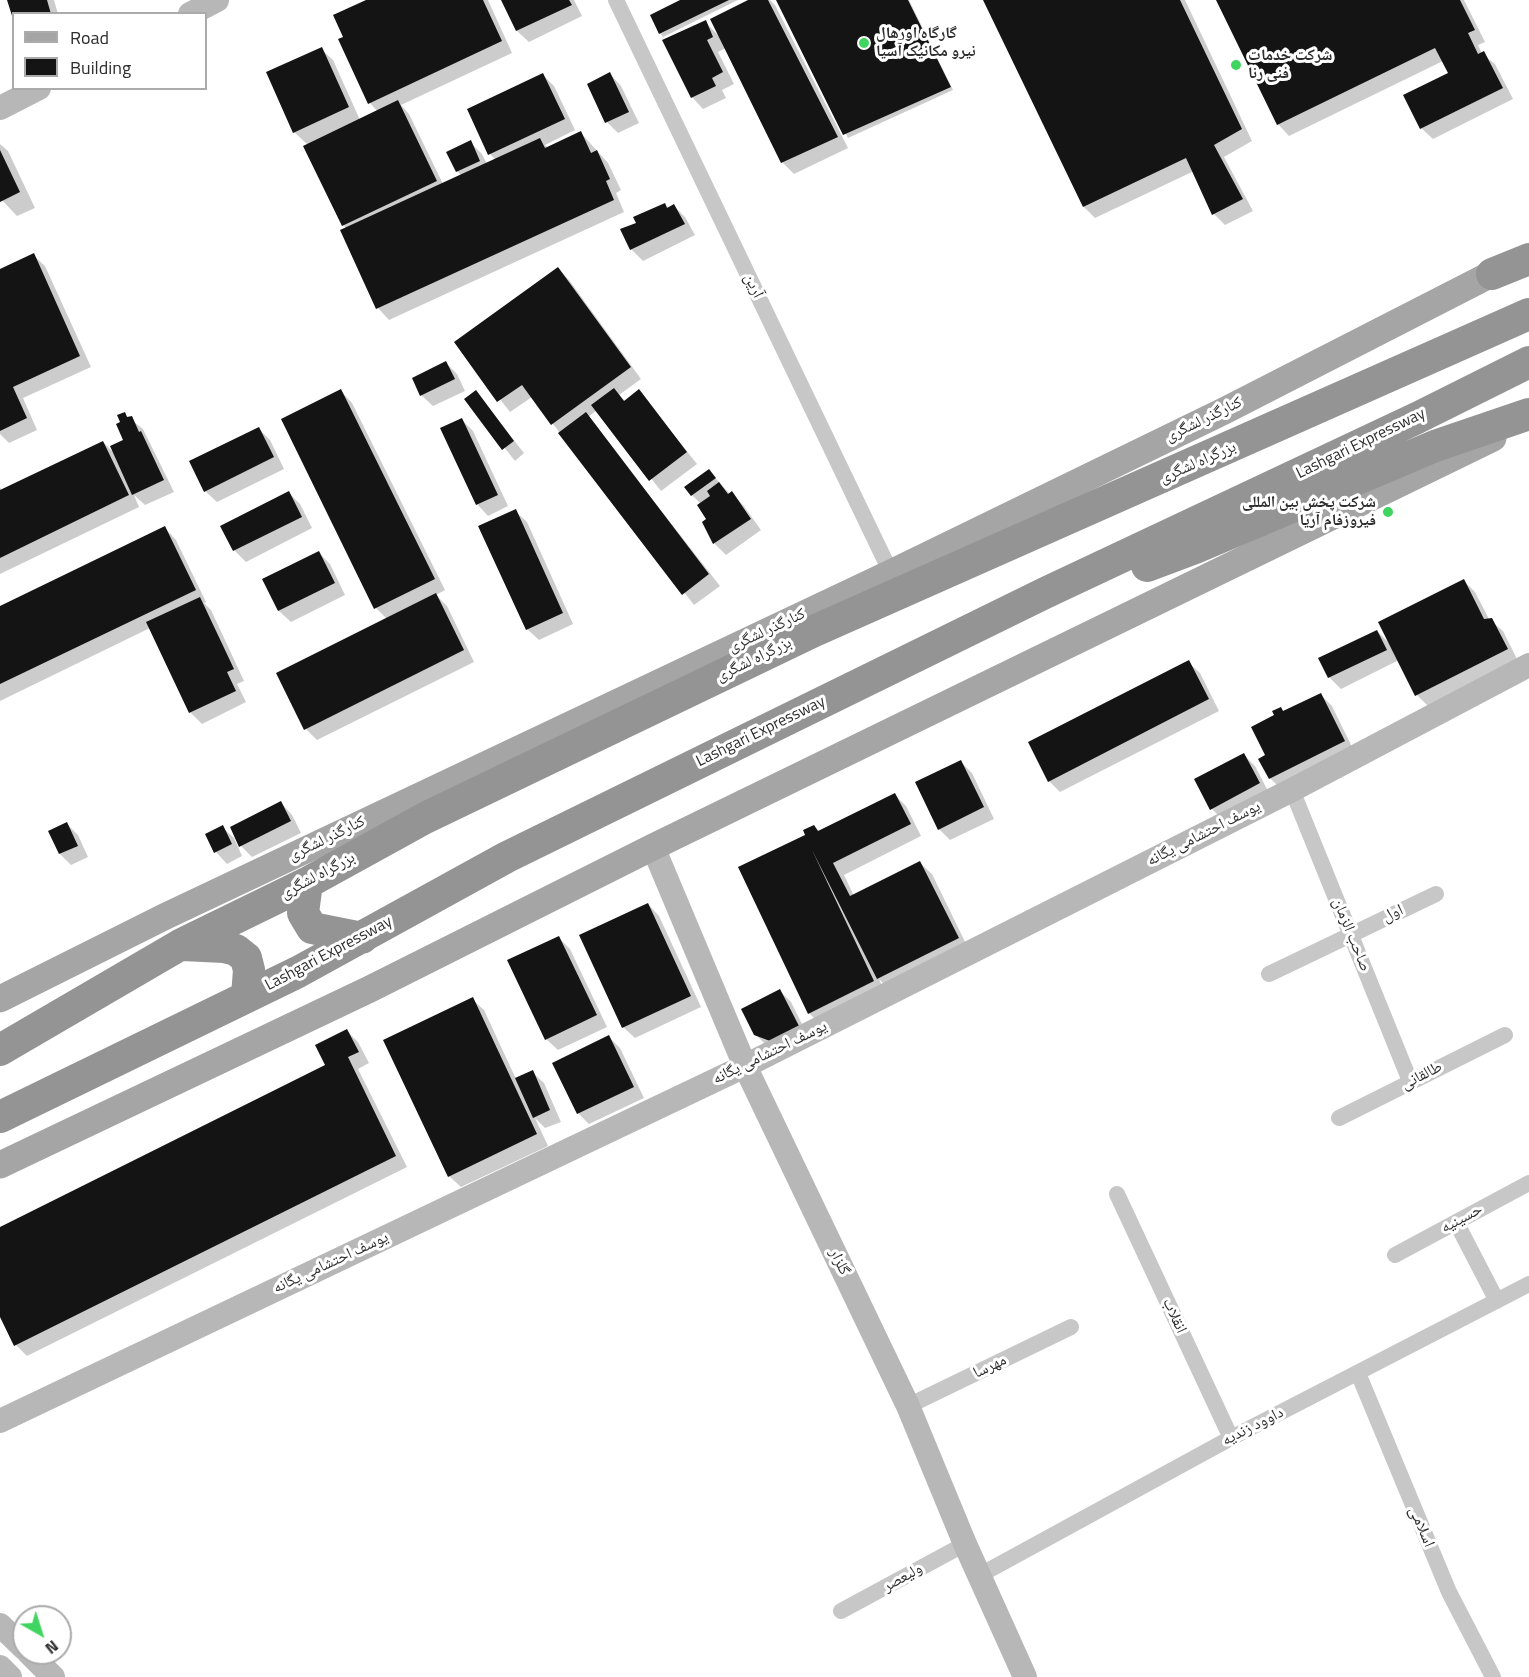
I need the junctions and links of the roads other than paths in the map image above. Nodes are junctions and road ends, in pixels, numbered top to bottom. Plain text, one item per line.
1 (217, 0) edge
2 (615, 0) edge
3 (194, 12) edge
4 (35, 90) edge
5 (0, 108) edge
6 (1529, 257) edge
7 (1492, 274) joint
8 (1529, 314) edge
9 (1529, 362) edge
10 (1529, 414) edge
11 (1529, 420) edge
12 (891, 573) junction
13 (1045, 593) junction
14 (1529, 665) edge
15 (1292, 790) junction
16 (653, 847) junction
17 (307, 883) junction
18 (1436, 894) dead end
19 (1350, 934) junction
20 (362, 938) junction
21 (180, 945) junction
22 (1269, 974) dead end
23 (247, 996) junction
24 (0, 999) edge
25 (1505, 1035) dead end
26 (0, 1050) edge
27 (745, 1066) junction
28 (1410, 1081) junction
29 (0, 1117) edge
30 (1339, 1118) dead end
31 (0, 1165) edge
32 (1529, 1183) edge
33 (1117, 1194) dead end
34 (1456, 1222) junction
35 (1395, 1255) dead end
36 (1529, 1284) edge
37 (1497, 1301) junction
38 (1071, 1327) dead end
39 (1358, 1374) junction
40 (908, 1406) junction
41 (0, 1421) edge
42 (1232, 1438) junction
43 (965, 1544) junction
44 (980, 1575) junction
45 (841, 1611) dead end
46 (0, 1625) edge
47 (12, 1636) edge
48 (41, 1665) edge
49 (0, 1667) edge
50 (1022, 1676) edge
51 (10, 1677) edge
52 (53, 1677) edge
53 (1493, 1677) edge

1 - 3 street
2 - 12 street, آرین
4 - 5 street
6 - 7 highway
7 - 12 main road, کنارگذر لشگری
8 - 17 highway, بزرگراه لشگری
9 - 13 highway, Lashgari Expressway
10 - 13 highway
11 - 16 main road
12 - 24 main road, کنارگذر لشگری
13 - 20 highway, Lashgari Expressway
14 - 15 street, یوسف احتشامی یگانه
15 - 19 street, صاحب الزمان
15 - 27 street, یوسف احتشامی یگانه
16 - 27 street, گلزار
16 - 31 main road
17 - 20 highway
17 - 21 highway, بزرگراه لشگری
18 - 19 street, اول
19 - 22 street, اول
19 - 28 street, صاحب الزمان
20 - 23 highway, Lashgari Expressway
21 - 23 highway
21 - 26 highway, بزرگراه لشگری
23 - 29 highway, Lashgari Expressway
25 - 28 street, طالقانی
27 - 40 street, گلزار
27 - 41 street, یوسف احتشامی یگانه
28 - 30 street, طالقانی
32 - 34 street, حسینیه
33 - 42 street, انقلاب
34 - 35 street, حسینیه
34 - 37 street
36 - 37 street, داوود زندیه
37 - 39 street, داوود زندیه
38 - 40 street, مهرسا
39 - 42 street, داوود زندیه
39 - 53 street, اسلامی
40 - 43 street, گلزار
42 - 44 street, داوود زندیه
43 - 44 street, گلزار
43 - 45 street, ولیعصر
44 - 50 street, گلزار
46 - 47 street
48 - 52 street
49 - 51 street

